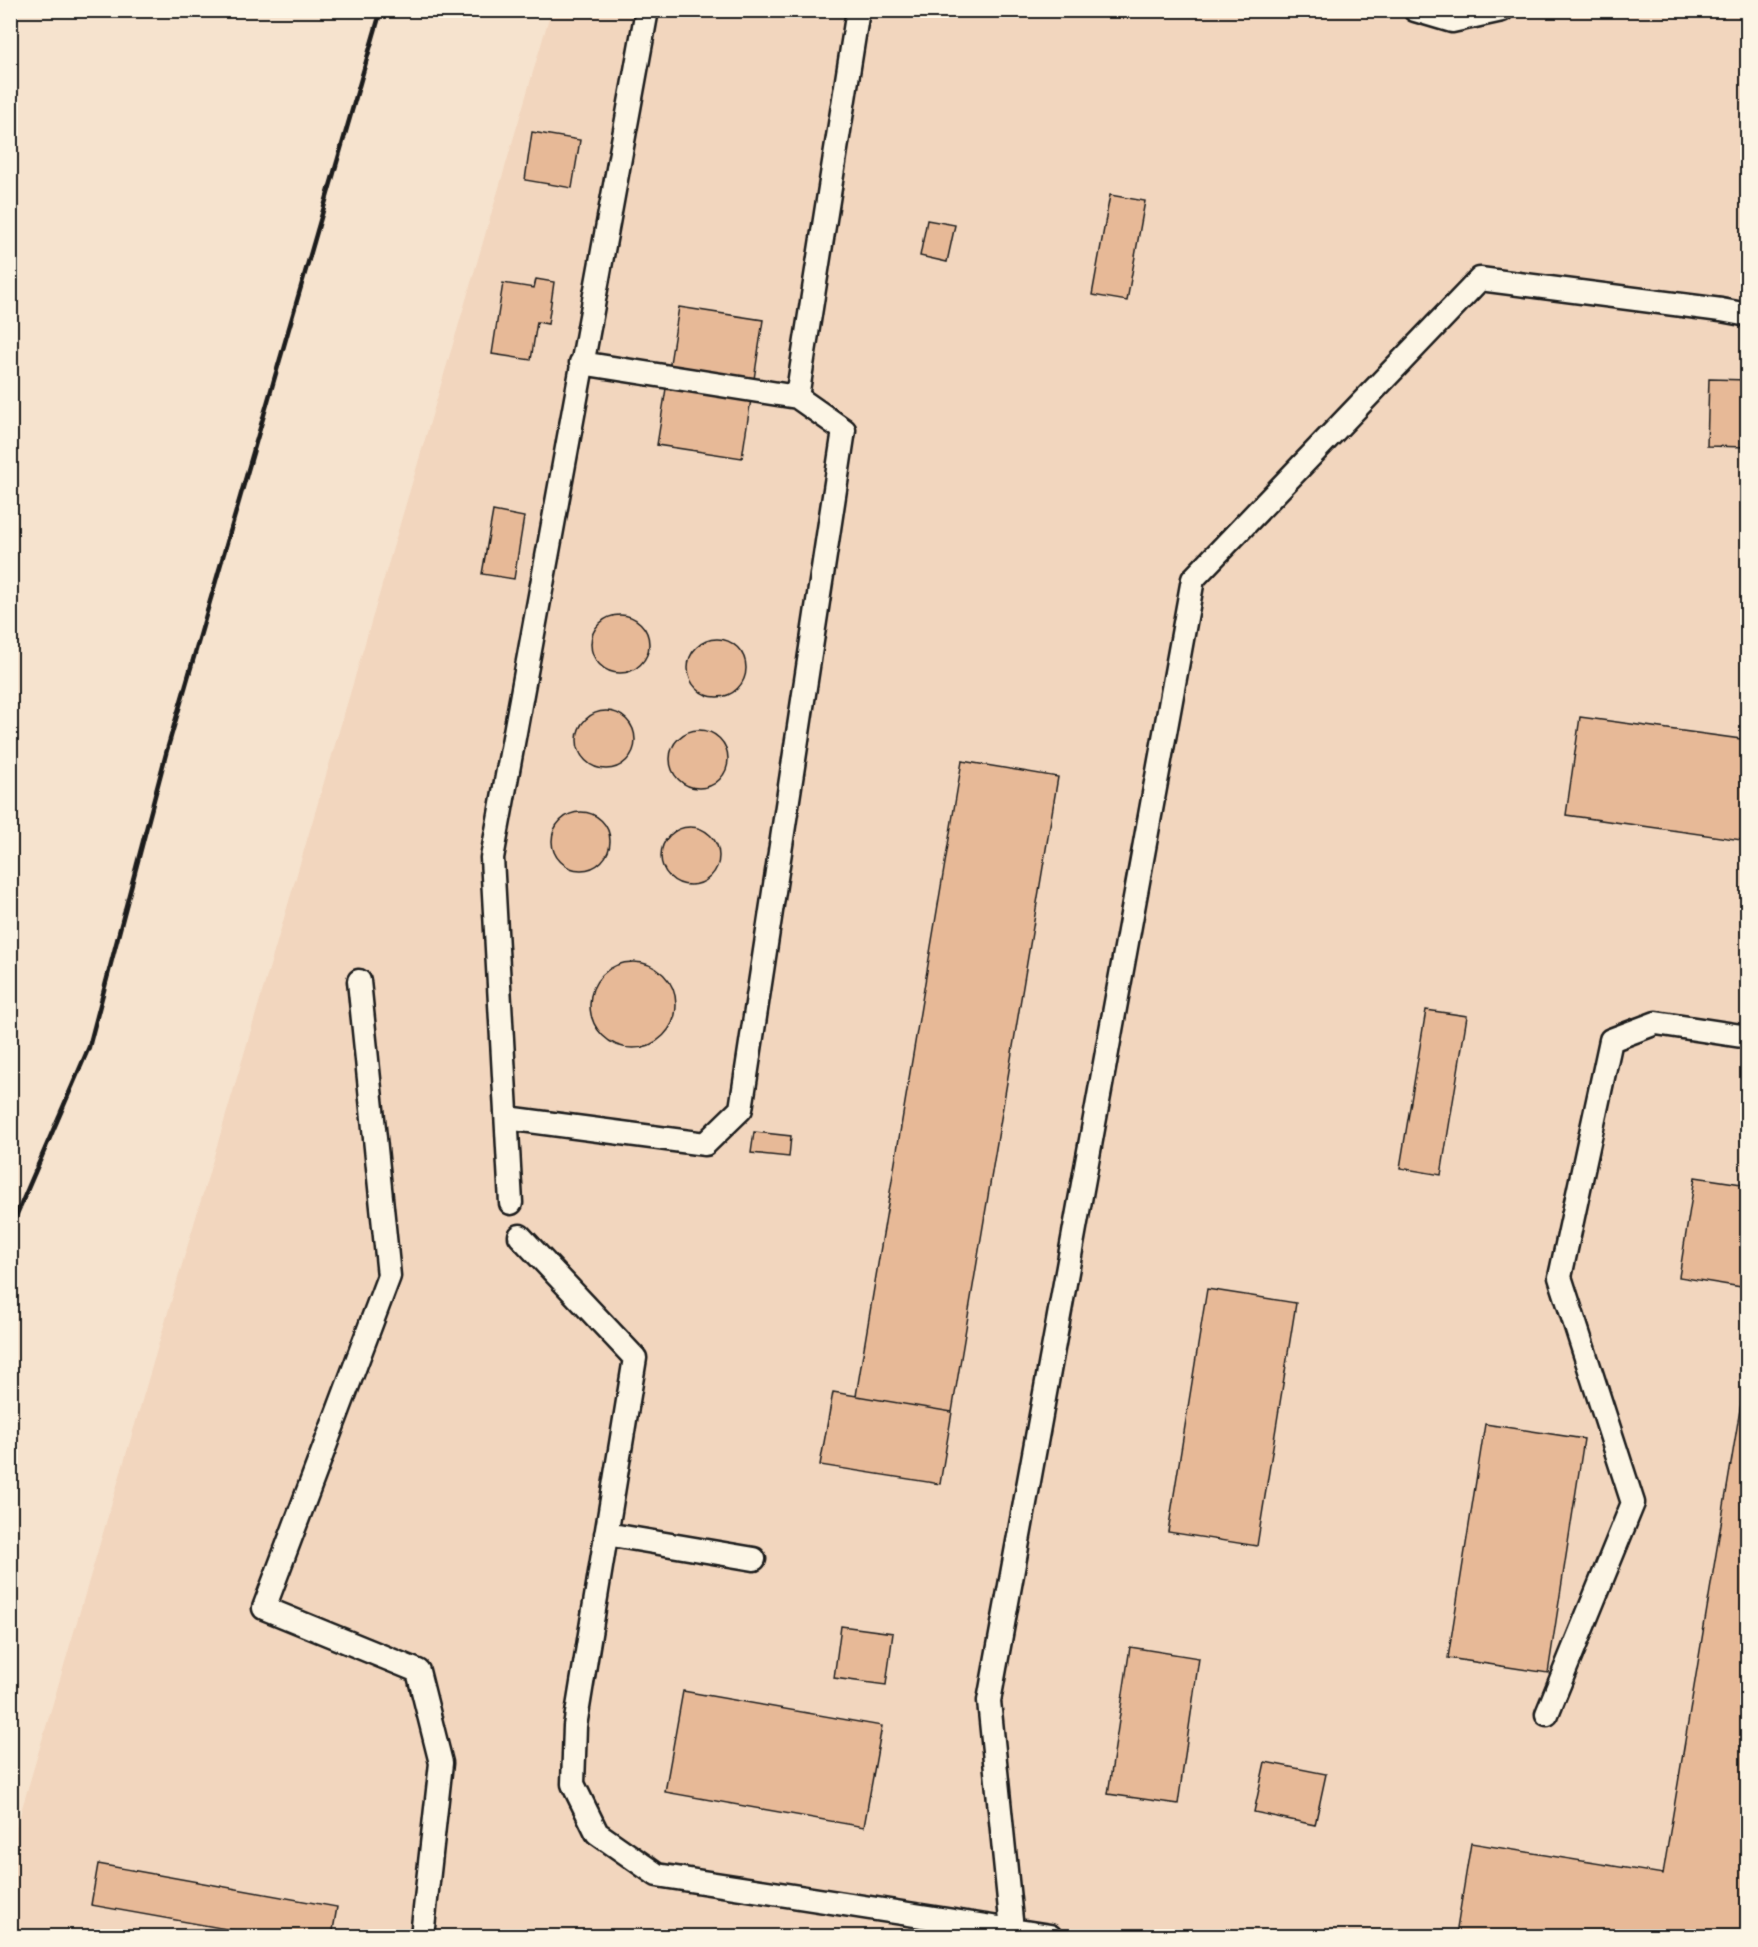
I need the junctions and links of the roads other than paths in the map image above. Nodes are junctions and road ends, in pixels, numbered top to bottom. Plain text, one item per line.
1 (646, 10) edge
2 (858, 10) edge
3 (1415, 10) edge
4 (1502, 10) edge
5 (1748, 315) edge
6 (581, 363) junction
7 (796, 397) junction
8 (359, 981) dead end
9 (1748, 1036) edge
10 (507, 1118) junction
11 (511, 1203) dead end
12 (520, 1236) dead end
13 (606, 1534) junction
14 (754, 1559) dead end
15 (1547, 1714) dead end
16 (1012, 1930) junction
17 (422, 1936) edge
18 (1050, 1936) edge

1 - 6 lane
2 - 7 lane
3 - 4 lane
5 - 16 lane
6 - 7 lane
6 - 10 lane
7 - 10 lane
8 - 17 lane
9 - 15 lane
10 - 11 lane
12 - 13 lane
13 - 14 lane
13 - 16 lane
16 - 18 lane

